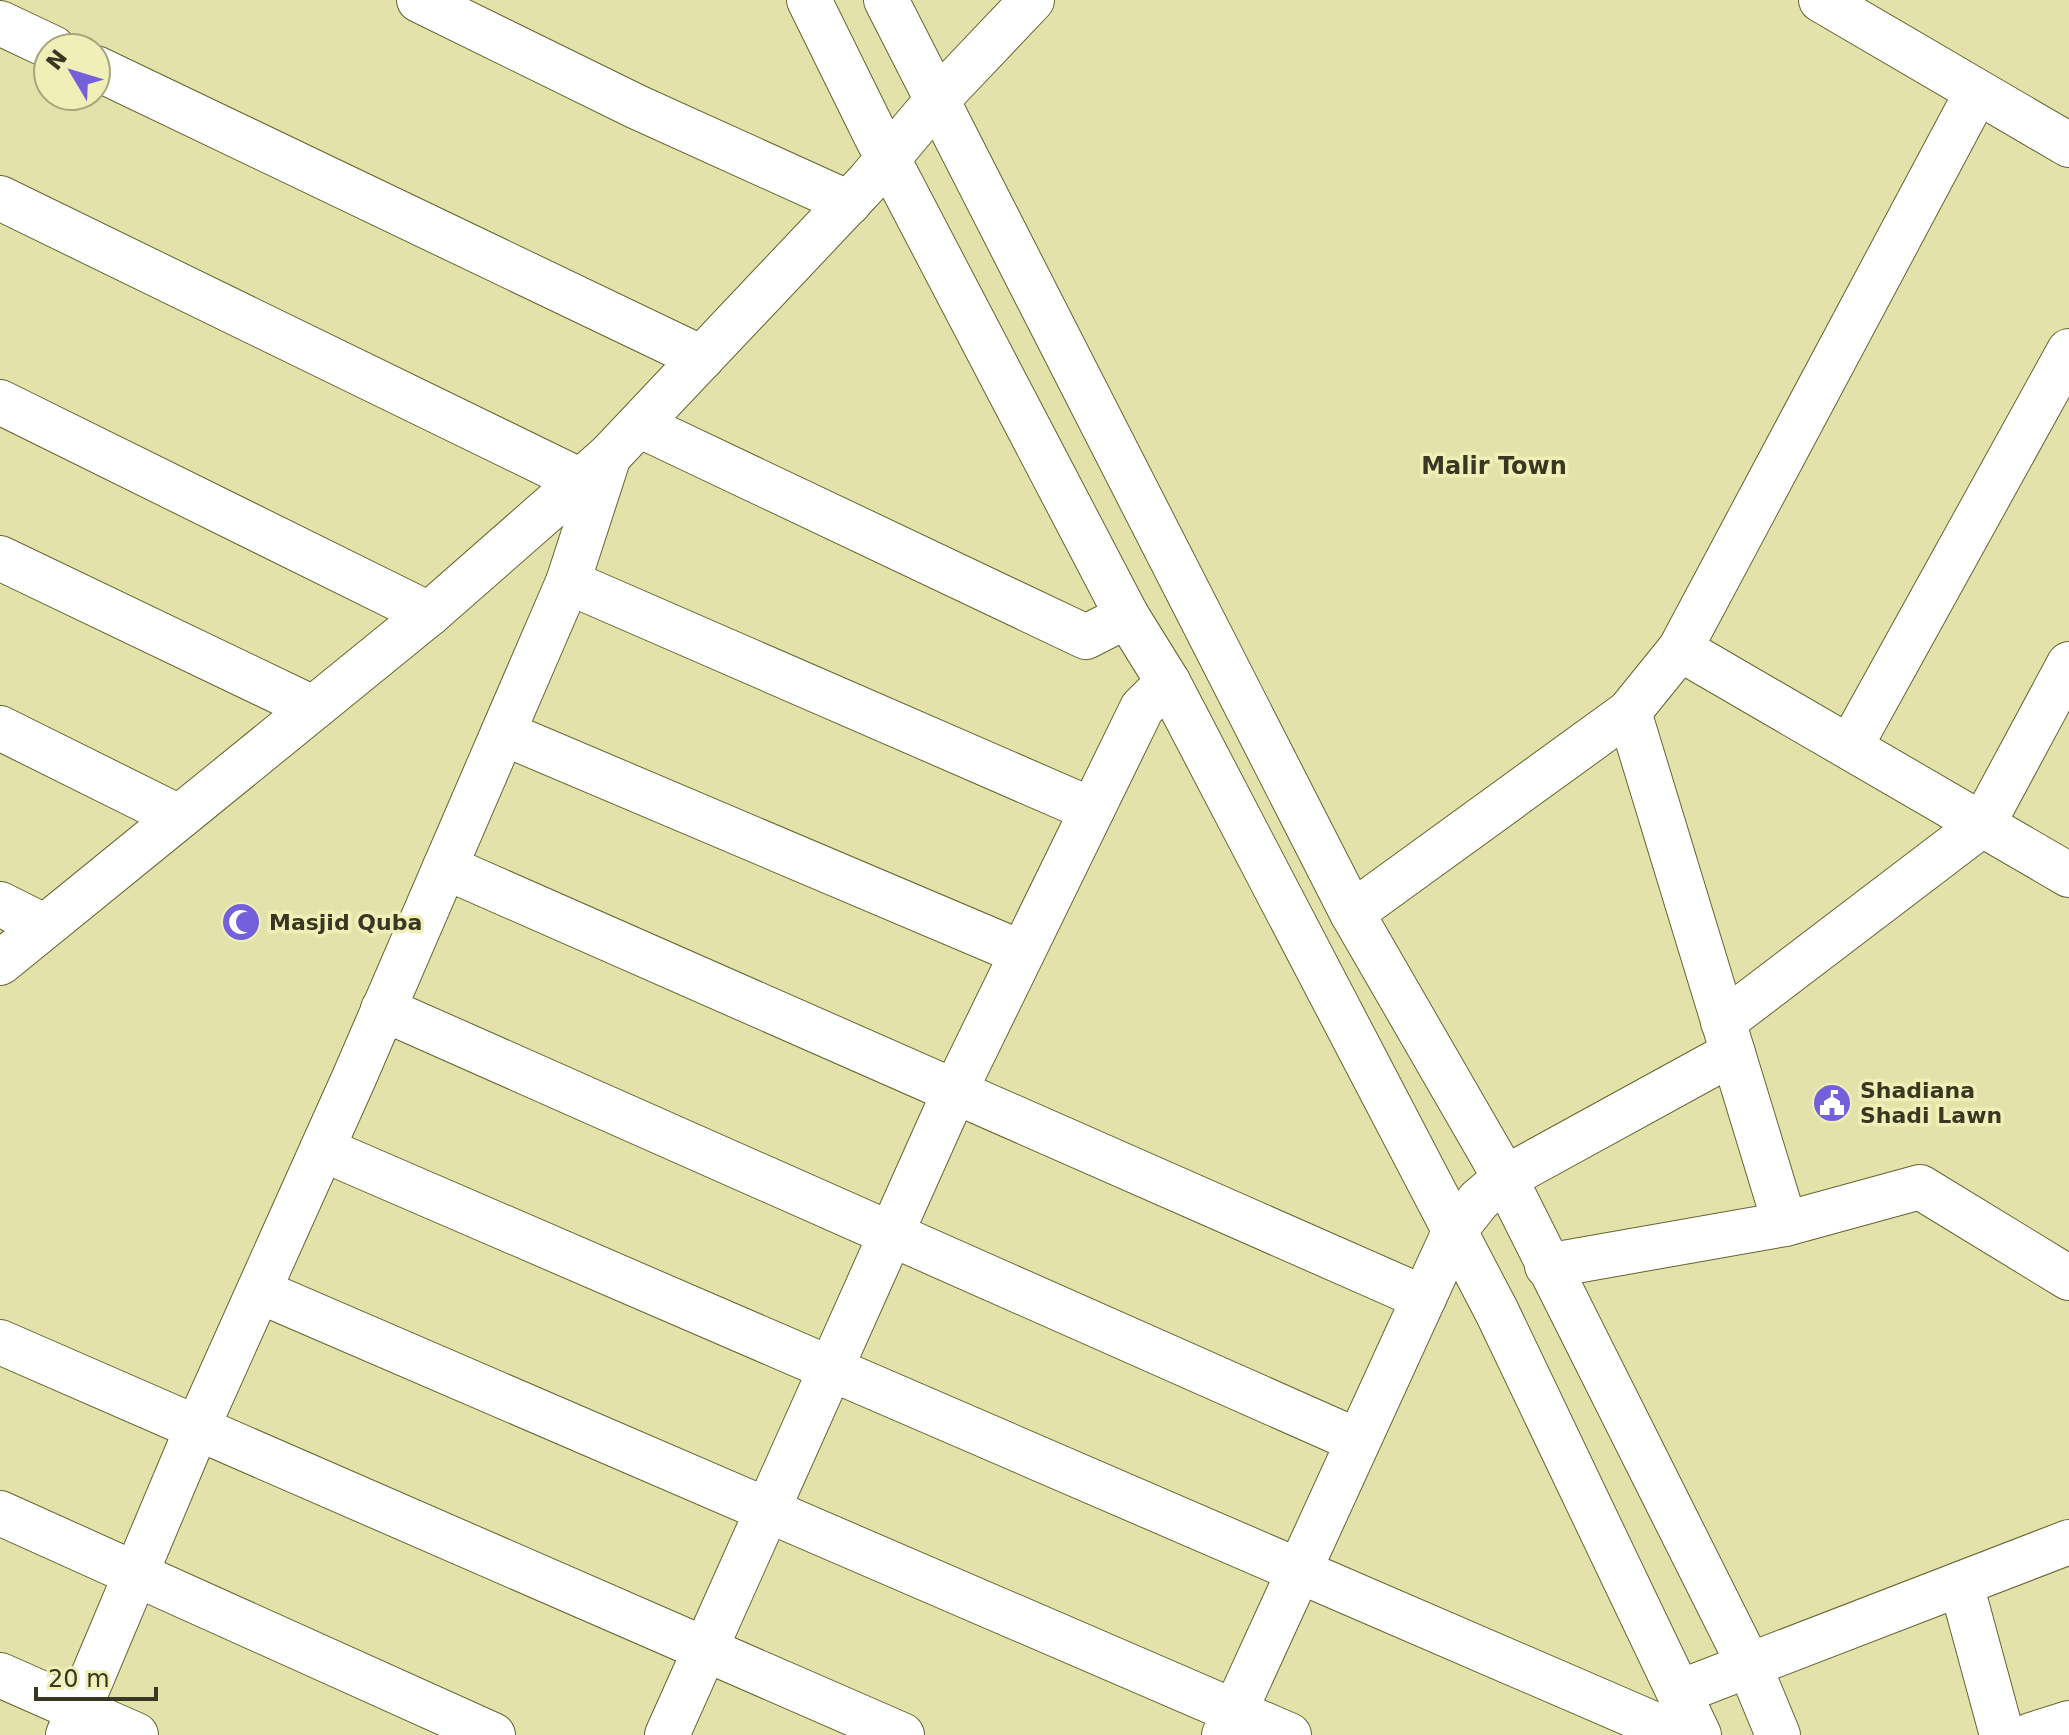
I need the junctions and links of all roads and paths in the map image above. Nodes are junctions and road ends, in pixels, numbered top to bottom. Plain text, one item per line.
1 (419, 0) edge
2 (809, 0) edge
3 (886, 0) edge
4 (1032, 0) edge
5 (1821, 0) edge
6 (0, 23) edge
7 (32, 38) edge
8 (112, 76) edge
9 (1977, 92) junction
10 (938, 99) junction
11 (2069, 145) edge
12 (889, 157) junction
13 (0, 198) edge
14 (849, 203) junction
15 (2069, 351) edge
16 (702, 358) junction
17 (0, 402) edge
18 (639, 425) junction
19 (595, 468) junction
20 (0, 558) edge
21 (568, 582) junction
22 (429, 614) junction
23 (1127, 616) junction
24 (1680, 649) junction
25 (2069, 664) edge
26 (1168, 682) junction
27 (313, 708) junction
28 (1629, 712) junction
29 (0, 728) edge
30 (503, 733) junction
31 (1850, 747) junction
32 (1092, 810) junction
33 (179, 817) junction
34 (1983, 824) junction
35 (445, 867) junction
36 (2069, 875) edge
37 (0, 904) edge
38 (1352, 913) junction
39 (44, 926) junction
40 (1022, 953) junction
41 (0, 963) edge
42 (383, 1009) junction
43 (1728, 1038) junction
44 (954, 1093) junction
45 (322, 1149) junction
46 (1505, 1178) junction
47 (1785, 1224) junction
48 (1455, 1230) junction
49 (891, 1234) junction
50 (1547, 1266) junction
51 (2069, 1278) edge
52 (259, 1291) junction
53 (1424, 1298) junction
54 (0, 1342) edge
55 (831, 1369) junction
56 (198, 1426) junction
57 (1358, 1441) junction
58 (768, 1510) junction
59 (0, 1513) edge
60 (2069, 1542) edge
61 (1299, 1570) junction
62 (136, 1574) junction
63 (1961, 1584) junction
64 (706, 1649) junction
65 (1749, 1665) junction
66 (0, 1675) edge
67 (1680, 1692) junction
68 (73, 1722) edge
69 (1229, 1723) edge
70 (2069, 1723) edge
71 (136, 1735) edge
72 (493, 1735) edge
73 (667, 1735) edge
74 (902, 1735) edge
75 (1289, 1735) edge
76 (1679, 1735) edge
77 (1699, 1735) edge
78 (1778, 1735) edge
79 (2002, 1735) edge
80 (2031, 1735) edge

1 - 14 street
2 - 12 street
3 - 10 street
4 - 10 street
5 - 9 street
6 - 7 street
8 - 16 street
9 - 11 street
9 - 24 street
10 - 12 street
10 - 38 street
12 - 14 street
12 - 23 street
13 - 19 street
14 - 16 street
15 - 31 street
16 - 18 street
17 - 22 street
18 - 19 street
18 - 23 street
19 - 21 street
19 - 22 street
20 - 27 street
21 - 30 street
21 - 32 street
22 - 27 street
23 - 26 street
24 - 28 street
24 - 31 street
25 - 34 street
26 - 32 street
26 - 48 street
27 - 33 street
28 - 38 street
28 - 43 street
29 - 33 street
30 - 35 street
30 - 40 street
31 - 34 street
32 - 40 street
33 - 39 street
34 - 36 street
34 - 43 street
35 - 42 street
35 - 44 street
37 - 39 street
38 - 46 street
39 - 41 street
40 - 44 street
42 - 45 street
42 - 49 street
43 - 46 street
43 - 47 street
44 - 49 street
44 - 53 street
45 - 52 street
45 - 55 street
46 - 48 street
46 - 50 street
47 - 50 street
47 - 51 street
48 - 53 street
48 - 67 street
49 - 55 street
49 - 57 street
50 - 65 street
52 - 56 street
52 - 58 street
53 - 57 street
54 - 56 street
55 - 58 street
55 - 61 street
56 - 62 street
56 - 64 street
57 - 61 street
58 - 64 street
58 - 69 street
59 - 62 street
60 - 63 street
61 - 69 street
61 - 76 street
62 - 68 street
62 - 72 street
63 - 65 street
63 - 79 street
64 - 73 street
64 - 74 street
65 - 67 street
65 - 78 street
66 - 68 street
67 - 77 street
68 - 71 street
69 - 75 street
70 - 80 street

